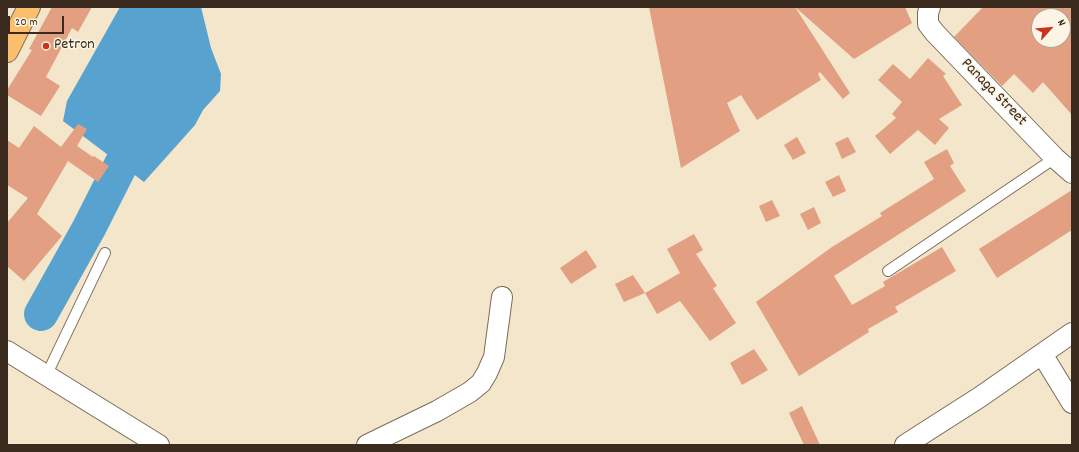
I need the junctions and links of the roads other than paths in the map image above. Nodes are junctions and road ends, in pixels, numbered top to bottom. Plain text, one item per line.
1 (29, 7) edge
2 (930, 7) edge
3 (7, 51) edge
4 (1055, 158) junction
5 (1072, 173) edge
6 (105, 252) dead end
7 (888, 271) dead end
8 (502, 297) dead end
9 (1072, 333) edge
10 (7, 351) edge
11 (1042, 354) junction
12 (46, 376) junction
13 (1072, 403) edge
14 (159, 445) edge
15 (367, 445) edge
16 (905, 445) edge

1 - 3 main road
2 - 4 street, Panaga Street
4 - 5 street, Panaga Street
4 - 7 lane
6 - 12 lane
8 - 15 street
9 - 11 street
10 - 12 street
11 - 13 street
11 - 16 street
12 - 14 street

